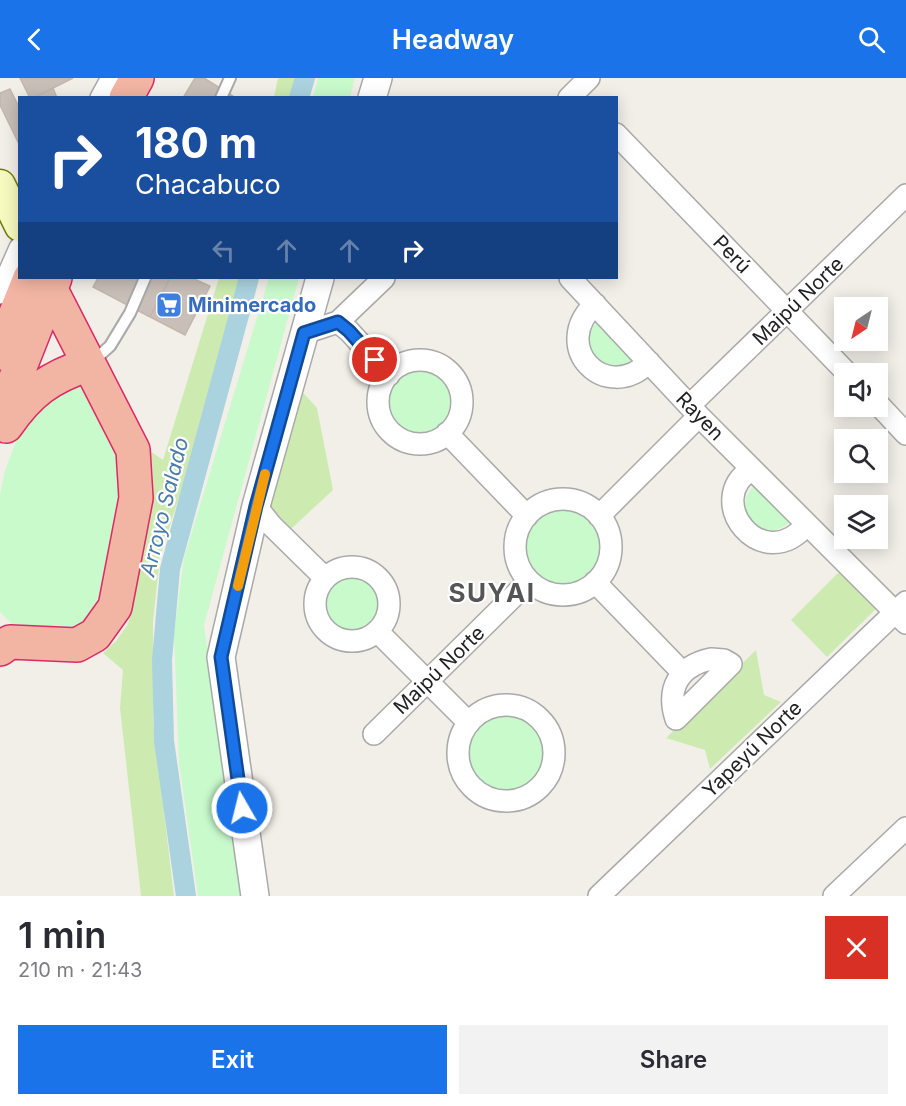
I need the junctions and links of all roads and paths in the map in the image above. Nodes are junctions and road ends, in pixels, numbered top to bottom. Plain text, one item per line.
1 (112, 78) edge
2 (137, 78) edge
3 (160, 78) edge
4 (230, 78) edge
5 (378, 78) edge
6 (102, 96) edge
7 (127, 96) edge
8 (150, 96) edge
9 (222, 96) edge
10 (373, 96) edge
11 (618, 136) edge
12 (0, 185) edge
13 (906, 195) edge
14 (18, 222) edge
15 (18, 252) edge
16 (145, 279) edge
17 (320, 279) edge
18 (383, 279) edge
19 (571, 279) edge
20 (45, 280) edge
21 (0, 293) edge
22 (595, 304) junction
23 (788, 312) junction
24 (338, 322) junction
25 (304, 333) junction
26 (0, 353) edge
27 (649, 362) junction
28 (837, 363) edge
29 (89, 364) junction
30 (389, 375) junction
31 (695, 411) junction
32 (888, 415) edge
33 (0, 418) edge
34 (447, 433) junction
35 (906, 434) edge
36 (0, 435) edge
37 (752, 469) junction
38 (256, 506) junction
39 (527, 516) junction
40 (599, 516) junction
41 (807, 524) junction
42 (325, 579) junction
43 (529, 581) junction
44 (595, 582) junction
45 (902, 612) edge
46 (376, 632) junction
47 (2, 646) edge
48 (683, 673) dead end
49 (428, 682) junction
50 (469, 723) junction
51 (374, 734) dead end
52 (906, 828) edge
53 (255, 896) edge
54 (599, 896) edge
55 (834, 896) edge

1 - 6 street
2 - 7 highway
3 - 8 highway
4 - 9 lane
5 - 10 street
11 - 23 street, Perú
12 - 14 main road
13 - 23 street, Maipú Norte
15 - 21 street
16 - 29 lane
17 - 25 street
18 - 24 street
19 - 22 street, Rayen
20 - 26 highway
20 - 29 highway
20 - 33 highway
22 - 27 street, Rayen
22 - 27 street
23 - 28 street, Perú
23 - 31 street, Maipú Norte
24 - 25 street
24 - 30 street
25 - 38 street
27 - 31 street, Rayen
29 - 36 highway
29 - 47 highway
30 - 34 street
30 - 34 street
31 - 37 street, Rayen
31 - 40 street, Maipú Norte
32 - 35 street
34 - 39 street
37 - 41 street, Rayen
37 - 41 street
38 - 42 street
38 - 53 street
39 - 40 street
39 - 43 street
40 - 44 street
41 - 45 street, Rayen
42 - 46 street
42 - 46 street
43 - 44 street
43 - 49 street, Maipú Norte
44 - 48 street
45 - 54 street, Yapeyú Norte
46 - 49 street
49 - 50 street
49 - 51 street, Maipú Norte
50 - 50 street
52 - 55 street

